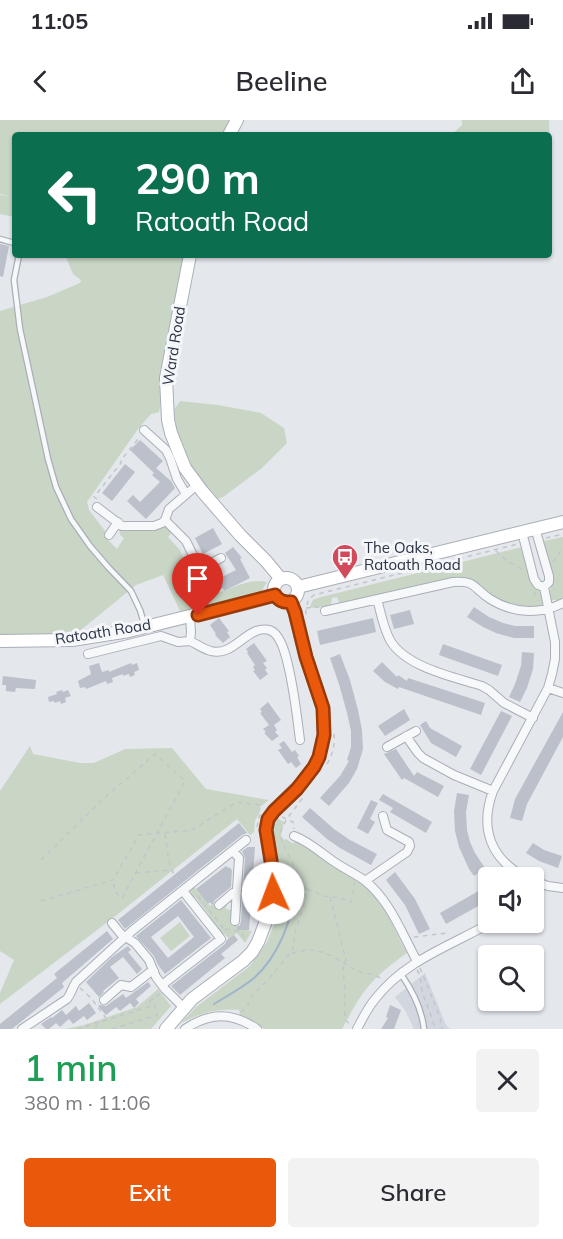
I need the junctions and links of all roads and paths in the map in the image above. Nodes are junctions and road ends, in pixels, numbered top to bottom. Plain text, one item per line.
1 (18, 258) edge
2 (189, 258) edge
3 (145, 430) joint
4 (197, 485) junction
5 (186, 494) junction
6 (97, 507) joint
7 (165, 520) junction
8 (118, 522) junction
9 (563, 522) edge
10 (537, 534) junction
11 (563, 534) edge
12 (109, 535) dead end
13 (524, 537) junction
14 (563, 548) edge
15 (495, 550) junction
16 (221, 558) dead end
17 (553, 562) dead end
18 (523, 570) dead end
19 (281, 579) junction
20 (544, 586) junction
21 (298, 587) junction
22 (275, 595) junction
23 (335, 599) dead end
24 (377, 599) junction
25 (291, 602) junction
26 (563, 603) edge
27 (306, 608) junction
28 (336, 609) junction
29 (548, 609) junction
30 (325, 611) joint
31 (190, 617) junction
32 (306, 619) dead end
33 (145, 627) junction
34 (0, 641) edge
35 (190, 641) junction
36 (93, 650) dead end
37 (548, 688) junction
38 (563, 693) edge
39 (533, 718) junction
40 (416, 731) dead end
41 (406, 736) junction
42 (300, 740) dead end
43 (387, 747) dead end
44 (493, 791) junction
45 (265, 807) dead end
46 (383, 816) dead end
47 (156, 834) junction
48 (294, 836) joint
49 (246, 840) dead end
50 (233, 851) junction
51 (41, 860) dead end
52 (510, 867) edge
53 (171, 870) dead end
54 (135, 873) junction
55 (361, 879) junction
56 (113, 880) junction
57 (544, 885) edge
58 (563, 888) edge
59 (306, 889) junction
60 (183, 891) junction
61 (237, 893) junction
62 (330, 897) junction
63 (41, 901) dead end
64 (219, 904) dead end
65 (235, 921) dead end
66 (112, 923) dead end
67 (478, 930) edge
68 (216, 933) junction
69 (447, 933) dead end
70 (126, 937) junction
71 (405, 939) junction
72 (248, 942) dead end
73 (291, 953) junction
74 (417, 961) junction
75 (344, 964) junction
76 (154, 971) junction
77 (401, 974) junction
78 (76, 982) junction
79 (389, 984) junction
80 (164, 987) junction
81 (153, 998) junction
82 (104, 1000) dead end
83 (435, 1003) junction
84 (428, 1006) junction
85 (184, 1008) junction
86 (239, 1013) dead end
87 (440, 1017) junction
88 (433, 1018) junction
89 (107, 1019) junction
90 (96, 1022) junction
91 (353, 1027) edge
92 (22, 1029) edge
93 (77, 1029) edge
94 (96, 1029) edge
95 (112, 1029) edge
96 (166, 1029) edge
97 (185, 1029) edge
98 (257, 1029) edge
99 (424, 1029) edge
100 (435, 1029) edge
101 (442, 1029) edge

1 - 33 lane
2 - 4 main road, Ward Road
3 - 5 street
3 - 6 path
4 - 5 street
4 - 19 main road, Ward Road
5 - 7 street
6 - 8 street
7 - 8 street
7 - 16 street
8 - 12 street
9 - 10 main road
10 - 11 path
10 - 13 main road
10 - 20 street
13 - 15 path
13 - 20 street
13 - 21 main road
14 - 17 path
15 - 18 path
15 - 27 path
19 - 21 main road
19 - 22 main road
20 - 29 street
21 - 25 main road
22 - 25 main road
22 - 31 main road, Ratoath Road
23 - 28 street
24 - 28 street
24 - 29 street
24 - 39 street
25 - 85 main road
26 - 29 street
27 - 30 path
27 - 32 path
28 - 30 street
29 - 37 street
31 - 33 main road, Ratoath Road
31 - 35 street
33 - 34 main road, Ratoath Road
35 - 36 street
35 - 42 street
37 - 38 street
37 - 39 street
39 - 44 street
40 - 41 street
41 - 43 street
41 - 44 street
44 - 52 street
45 - 47 path
46 - 55 street
47 - 51 path
47 - 54 path
47 - 56 path
48 - 55 street
48 - 59 path
49 - 50 street
50 - 60 street
50 - 61 street
53 - 54 path
54 - 56 path
55 - 62 path
55 - 71 street
56 - 63 path
57 - 58 street
59 - 62 path
59 - 73 path
60 - 68 street
60 - 70 street
61 - 64 street
61 - 65 street
62 - 75 path
66 - 70 street
67 - 74 street
68 - 72 path
68 - 80 street
69 - 71 path
70 - 76 street
70 - 78 street
71 - 74 street
73 - 75 path
73 - 86 path
74 - 77 street
75 - 79 path
75 - 91 path
76 - 80 street
76 - 82 street
77 - 79 street
77 - 99 lane
78 - 89 path
78 - 92 street
79 - 91 street
80 - 81 path
80 - 85 street
81 - 89 path
81 - 95 path
83 - 84 path
83 - 84 path
83 - 87 path
84 - 88 path
85 - 96 main road
87 - 88 path
87 - 101 path
88 - 100 path
89 - 90 path
90 - 93 path
90 - 94 path
97 - 98 street

